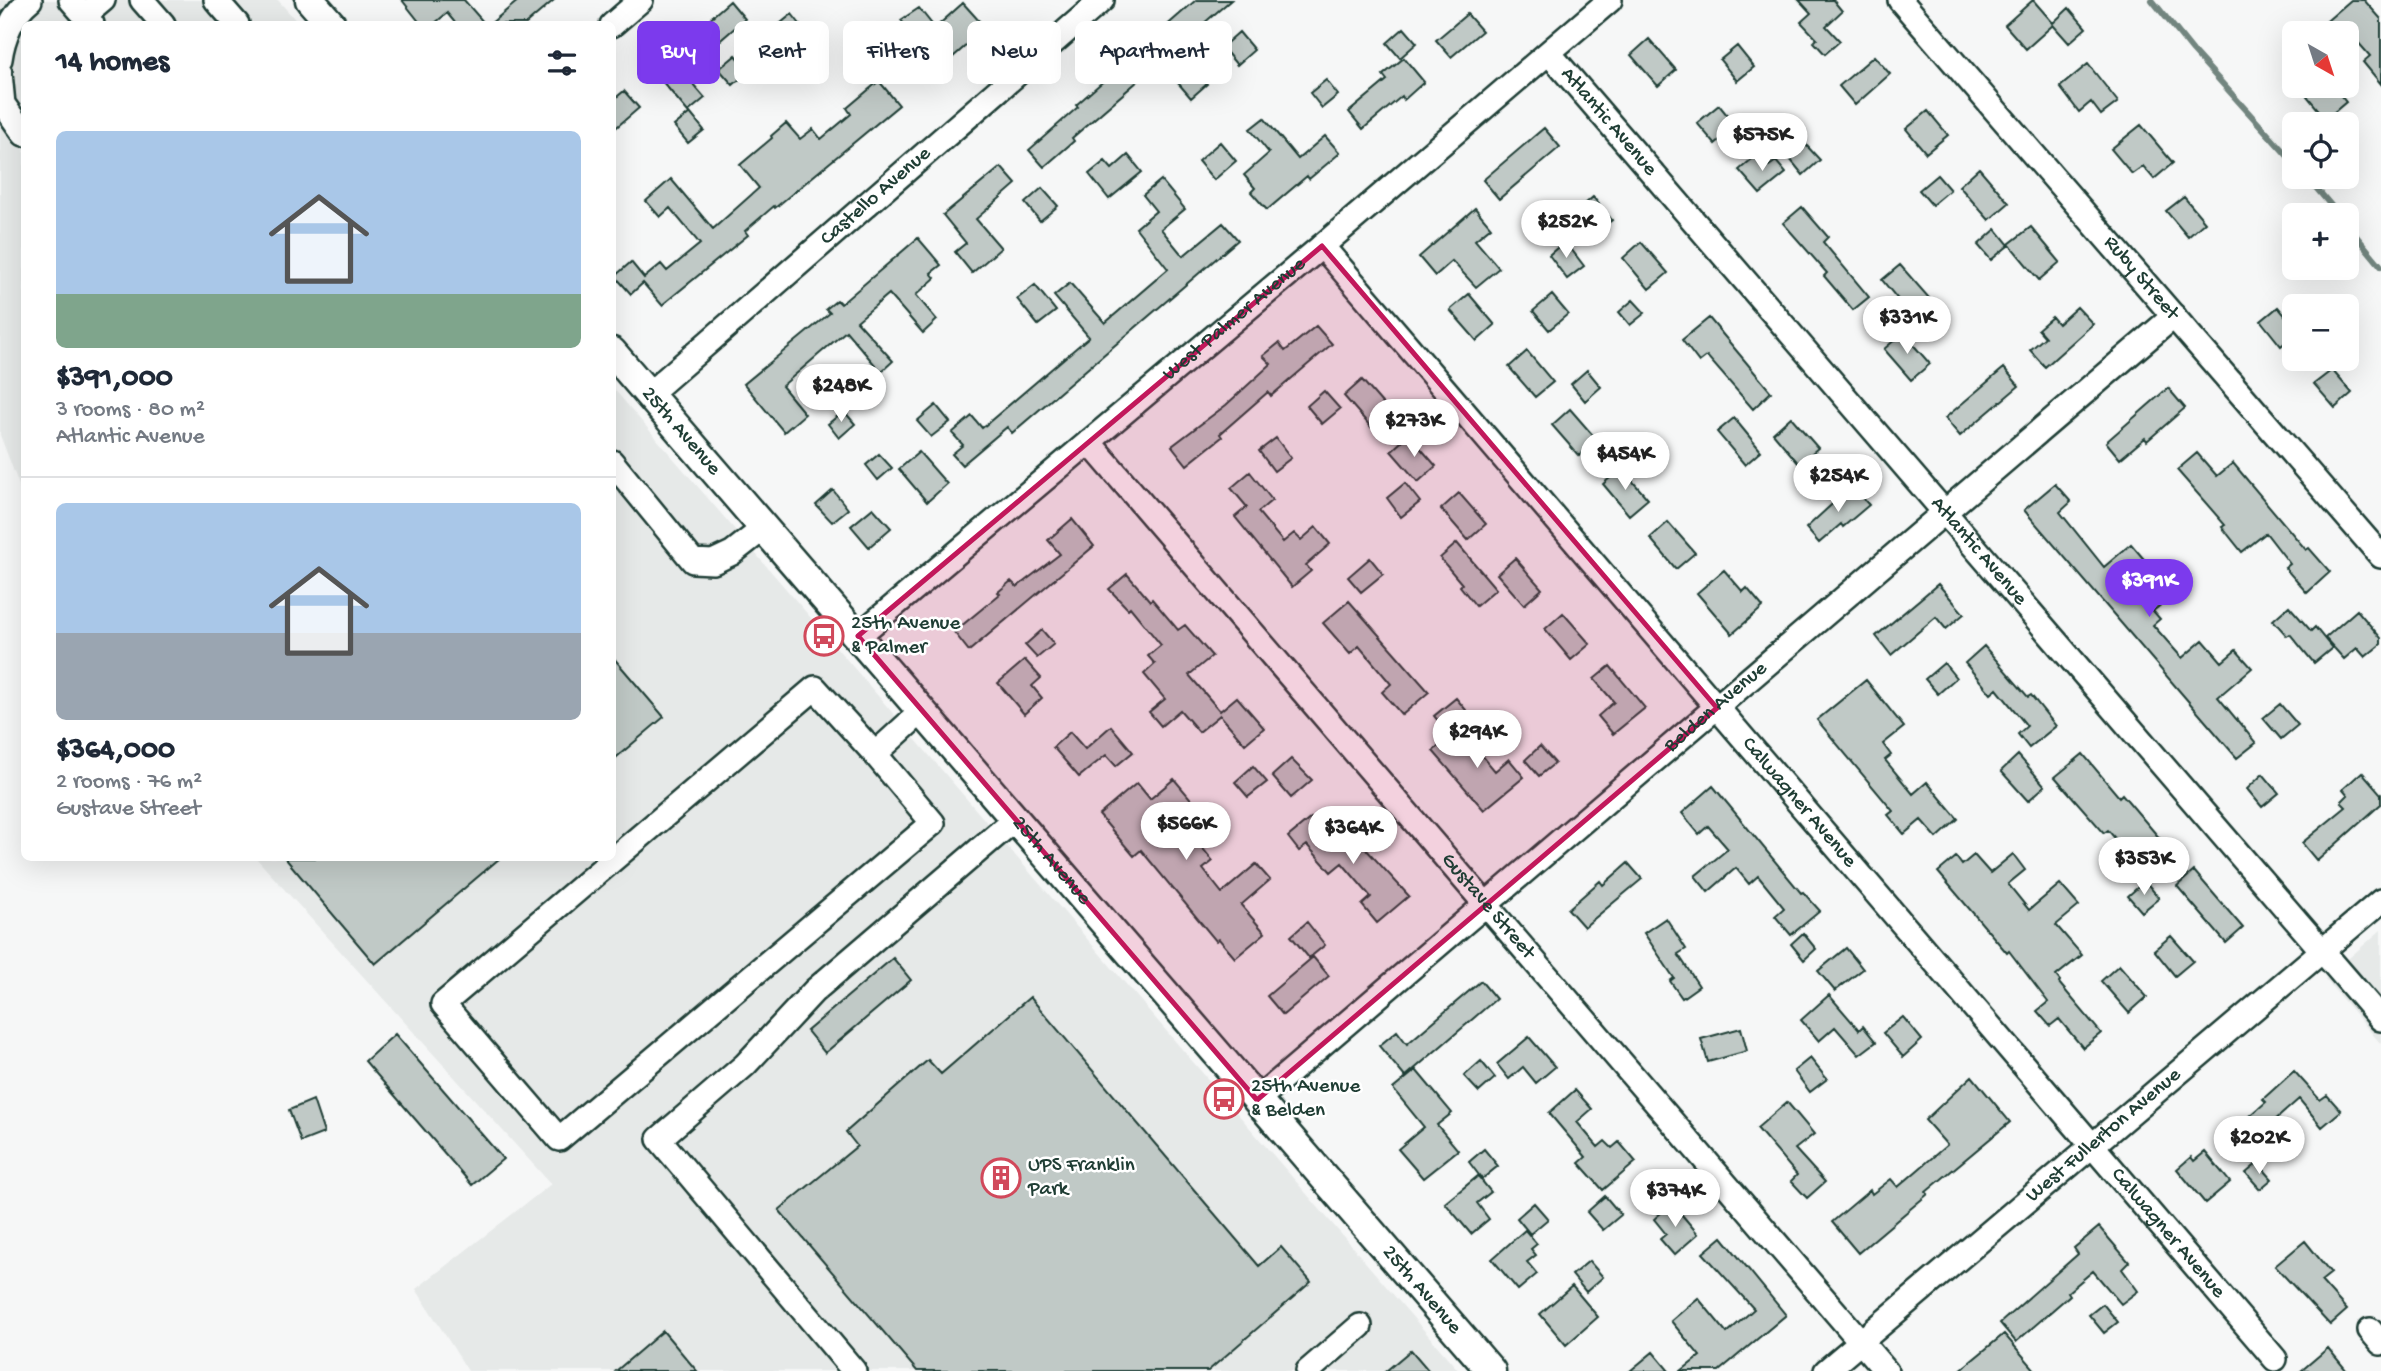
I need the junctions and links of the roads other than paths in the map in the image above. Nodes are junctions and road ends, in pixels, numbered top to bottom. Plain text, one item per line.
1 (30, 0) edge
2 (103, 0) edge
3 (142, 0) edge
4 (216, 0) edge
5 (310, 0) edge
6 (641, 0) edge
7 (1102, 0) edge
8 (1610, 0) edge
9 (1900, 0) edge
10 (82, 14) edge
11 (160, 21) edge
12 (234, 21) edge
13 (328, 21) edge
14 (616, 22) edge
15 (1549, 53) junction
16 (0, 59) edge
17 (0, 73) edge
18 (21, 130) edge
19 (1322, 246) junction
20 (2174, 316) junction
21 (616, 357) edge
22 (649, 394) junction
23 (1089, 442) junction
24 (616, 467) edge
25 (1946, 511) junction
26 (764, 528) junction
27 (2381, 556) edge
28 (858, 636) junction
29 (1717, 708) junction
30 (922, 711) junction
31 (875, 754) junction
32 (1015, 820) junction
33 (616, 857) edge
34 (611, 861) edge
35 (2381, 901) edge
36 (1487, 905) junction
37 (2322, 951) junction
38 (2381, 1019) edge
39 (1257, 1100) junction
40 (2093, 1146) junction
41 (1360, 1326) dead end
42 (1862, 1342) junction
43 (2275, 1359) dead end
44 (1485, 1369) edge
45 (854, 1371) edge
46 (1308, 1371) edge
47 (1826, 1371) edge
48 (1886, 1371) edge

1 - 16 street
2 - 10 street
3 - 11 street
4 - 12 street
5 - 13 main road
6 - 14 street
7 - 22 street, Castello Avenue
8 - 15 street, West Palmer Avenue
9 - 20 street, Ruby Street
15 - 19 street, West Palmer Avenue
15 - 25 street, Atlantic Avenue
17 - 18 street
19 - 23 street, West Palmer Avenue
19 - 29 street, Calwagner Avenue
20 - 25 street, Belden Avenue
20 - 27 street, Ruby Street
21 - 22 main road, 25th Avenue
22 - 26 main road, 25th Avenue
23 - 28 street, West Palmer Avenue
23 - 36 street, Gustave Street
24 - 26 street
25 - 29 street, Belden Avenue
25 - 37 street, Atlantic Avenue
26 - 28 main road, 25th Avenue
28 - 30 main road, 25th Avenue
29 - 36 street, Belden Avenue
29 - 40 street, Calwagner Avenue
30 - 31 street
30 - 32 main road, 25th Avenue
31 - 33 street
31 - 34 street
32 - 39 main road, 25th Avenue
32 - 45 street
35 - 37 street, West Fullerton Avenue
36 - 39 street, Belden Avenue
36 - 42 street, Gustave Street
37 - 38 street, Atlantic Avenue
37 - 40 street, West Fullerton Avenue
39 - 44 main road, 25th Avenue
40 - 42 street, West Fullerton Avenue
40 - 43 street, Calwagner Avenue
41 - 46 street
42 - 47 street, West Fullerton Avenue
42 - 48 street, Gustave Street

